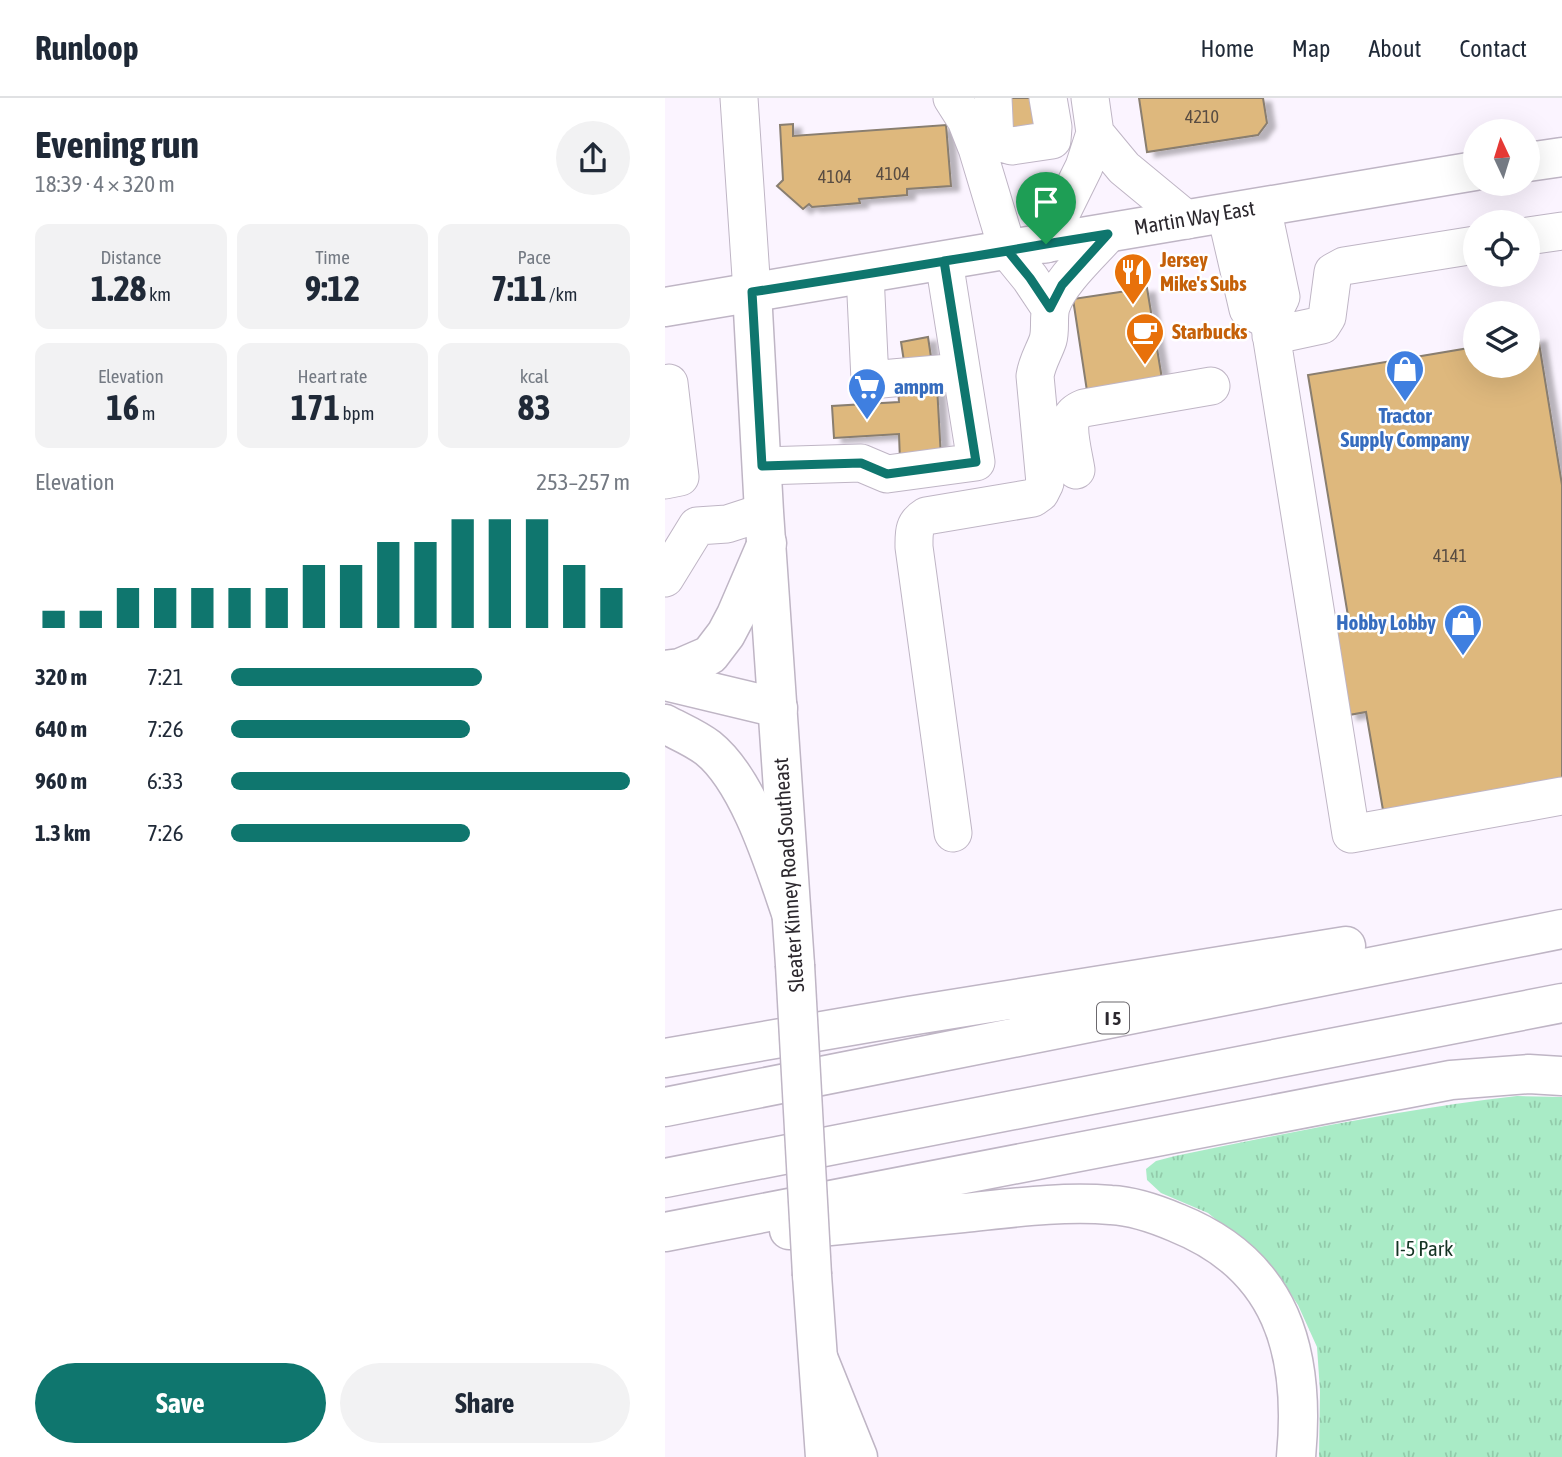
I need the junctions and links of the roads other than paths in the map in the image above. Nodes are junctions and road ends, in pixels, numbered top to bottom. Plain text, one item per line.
1 (739, 98) edge
2 (952, 98) edge
3 (993, 98) edge
4 (1048, 98) edge
5 (1093, 115) edge
6 (986, 145) junction
7 (1463, 173) edge
8 (1244, 211) junction
9 (1187, 220) junction
10 (1562, 231) edge
11 (1108, 234) junction
12 (1540, 234) edge
13 (1046, 244) junction
14 (1463, 247) edge
15 (1008, 251) junction
16 (944, 261) junction
17 (865, 274) junction
18 (752, 292) junction
19 (665, 307) edge
20 (1050, 308) junction
21 (1270, 329) junction
22 (961, 372) junction
23 (665, 384) edge
24 (1211, 386) dead end
25 (762, 466) junction
26 (1076, 470) dead end
27 (673, 478) edge
28 (697, 526) junction
29 (766, 527) junction
30 (665, 578) edge
31 (665, 670) edge
32 (665, 681) edge
33 (778, 708) junction
34 (665, 724) edge
35 (1562, 796) edge
36 (953, 833) dead end
37 (1562, 912) edge
38 (791, 913) junction
39 (1562, 929) edge
40 (1562, 1003) edge
41 (665, 1058) edge
42 (1562, 1076) edge
43 (665, 1107) edge
44 (665, 1178) edge
45 (665, 1232) edge
46 (665, 1243) edge
47 (819, 1360) junction
48 (825, 1457) edge
49 (858, 1457) edge
50 (1296, 1457) edge

1 - 18 street
2 - 6 street
3 - 6 street
4 - 6 street
5 - 9 street
5 - 13 street
6 - 15 street
7 - 8 main road, Martin Way East
8 - 9 main road, Martin Way East
8 - 21 street
9 - 11 main road, Martin Way East
10 - 12 street
11 - 13 main road, Martin Way East
11 - 20 street
13 - 15 main road, Martin Way East
14 - 21 street
15 - 16 main road, Martin Way East
15 - 20 street
16 - 17 main road, Martin Way East
16 - 22 street
17 - 18 main road, Martin Way East
17 - 22 street
18 - 19 main road, Martin Way East
18 - 25 main road, Sleater Kinney Road Southeast
20 - 36 street
21 - 35 street
22 - 25 street
23 - 27 street
24 - 26 street
25 - 29 main road, Sleater Kinney Road Southeast
27 - 28 street
28 - 29 street
28 - 30 street
29 - 31 main road
29 - 33 main road, Sleater Kinney Road Southeast
32 - 33 main road
33 - 38 main road, Sleater Kinney Road Southeast
34 - 38 main road
37 - 41 main road
38 - 47 main road, Sleater Kinney Road Southeast, bridge
39 - 43 main road, I 5
40 - 44 main road
42 - 45 main road
46 - 50 main road
47 - 48 main road, Sleater Kinney Road Southeast
47 - 49 main road

